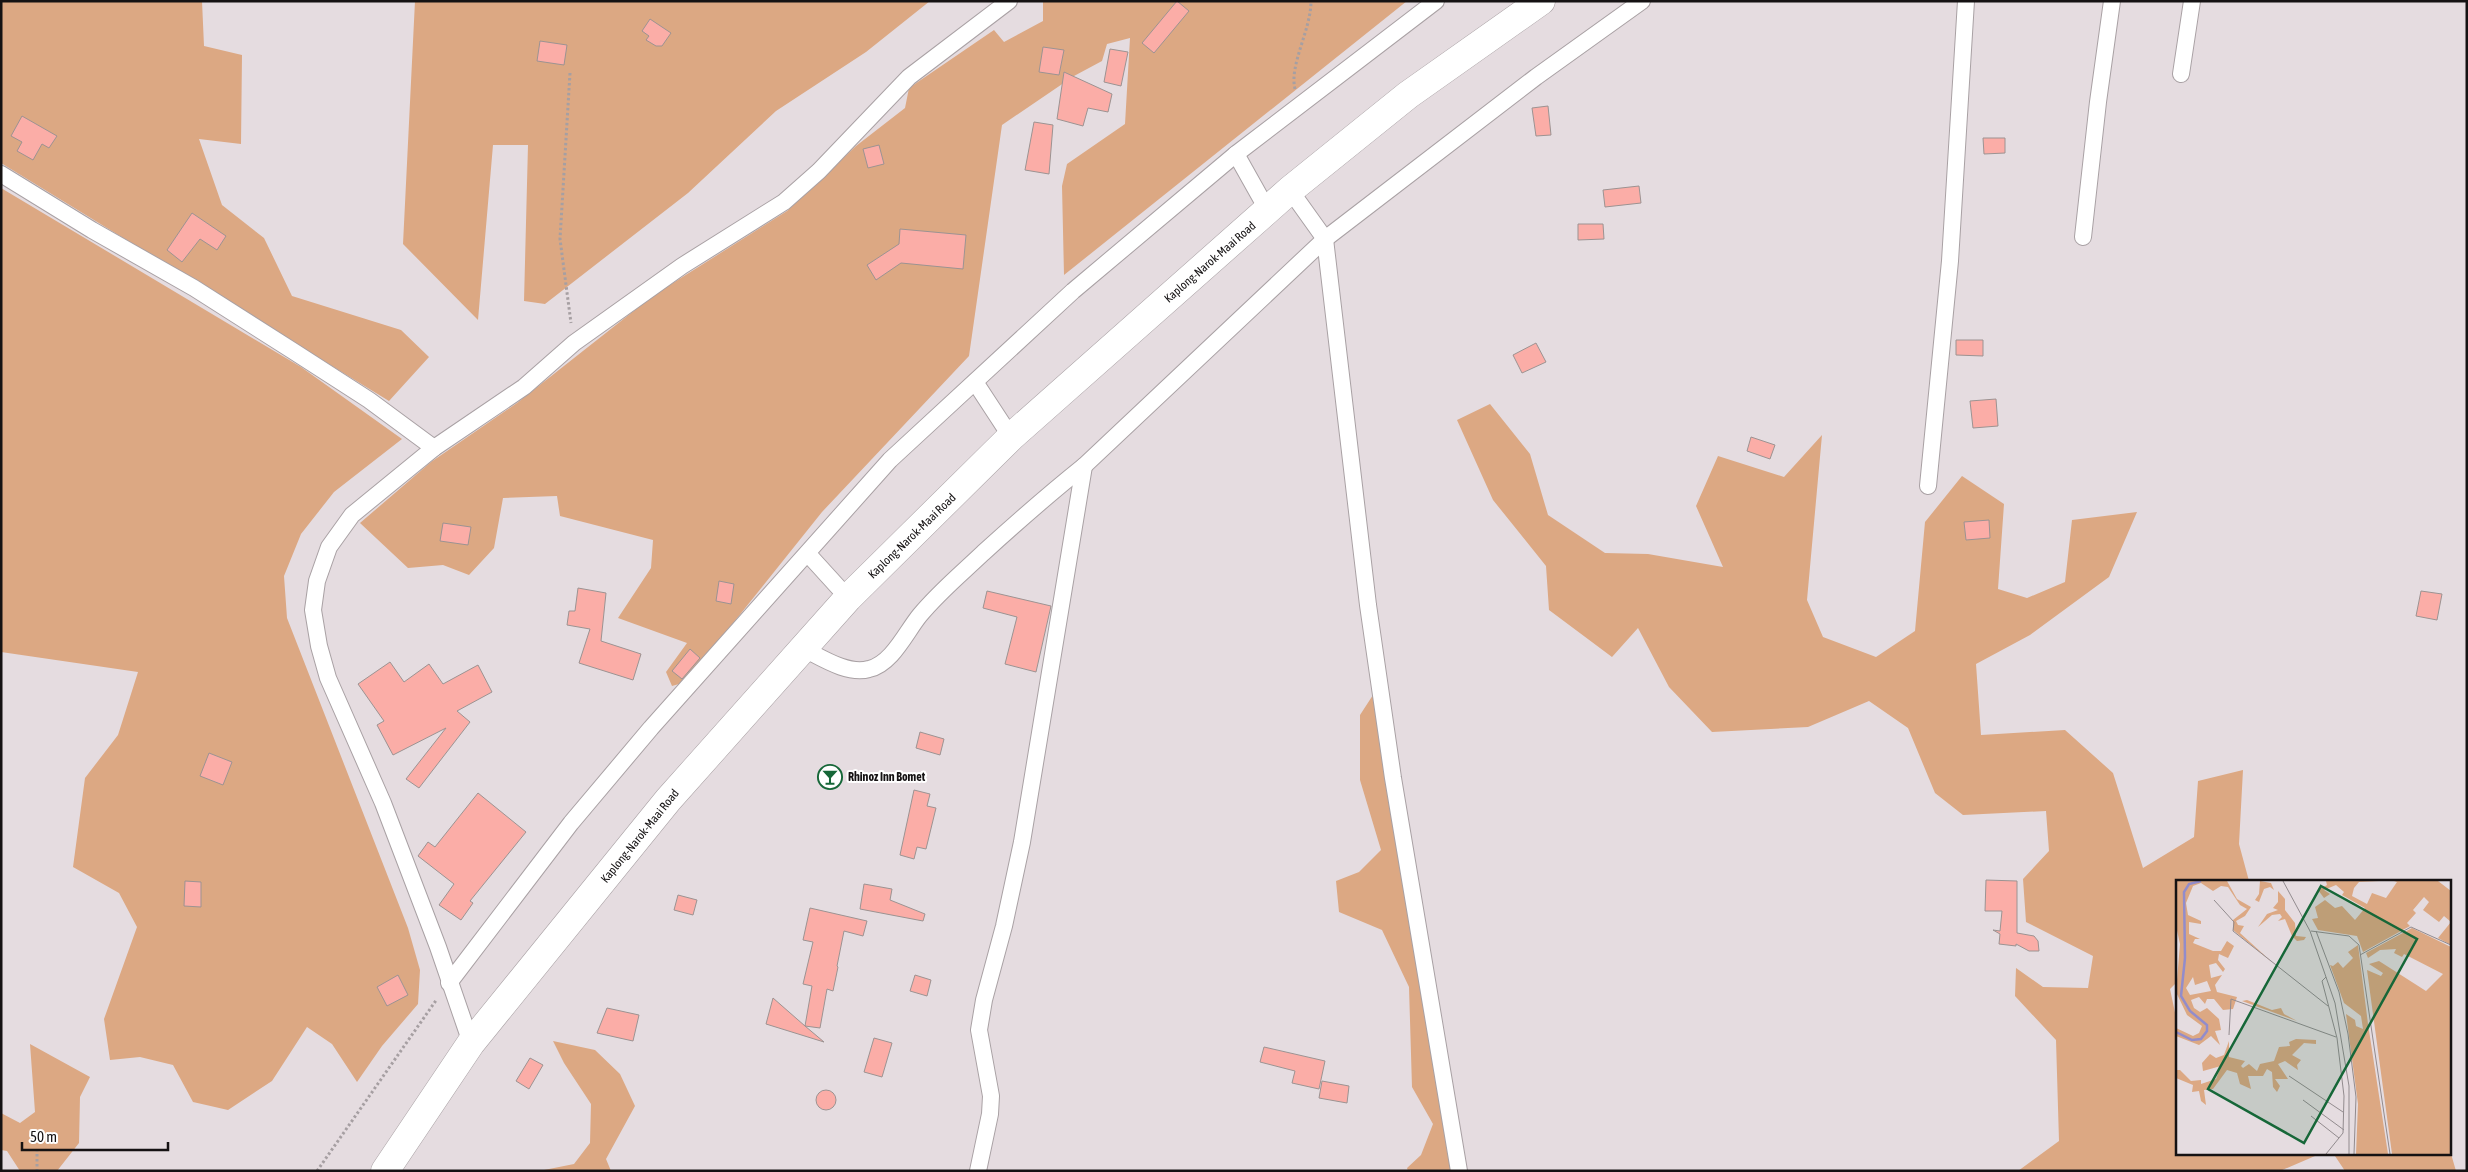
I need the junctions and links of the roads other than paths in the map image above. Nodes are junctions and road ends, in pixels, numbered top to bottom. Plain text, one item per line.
1 (1009, 1) edge
2 (1436, 1) edge
3 (1541, 1) edge
4 (1642, 1) edge
5 (1966, 1) edge
6 (2112, 1) edge
7 (2192, 1) edge
8 (2181, 74) dead end
9 (1236, 154) junction
10 (1, 174) edge
11 (1290, 190) junction
12 (1268, 211) junction
13 (2083, 237) dead end
14 (1325, 239) junction
15 (975, 382) junction
16 (1012, 437) junction
17 (434, 448) junction
18 (1084, 466) junction
19 (1928, 486) dead end
20 (808, 554) junction
21 (848, 598) junction
22 (804, 649) junction
23 (449, 982) junction
24 (471, 1043) junction
25 (385, 1171) edge
26 (978, 1171) edge
27 (1459, 1171) edge

1 - 17 street
2 - 9 street
3 - 11 highway, Kaplong-Narok-Maai Road
4 - 14 street
5 - 19 street
6 - 13 street
7 - 8 street
9 - 12 street
9 - 15 street
10 - 17 street
11 - 12 highway, Kaplong-Narok-Maai Road
11 - 14 street
12 - 16 highway, Kaplong-Narok-Maai Road
14 - 18 street
14 - 27 street
15 - 16 street
15 - 20 street
16 - 21 highway, Kaplong-Narok-Maai Road
17 - 23 street
18 - 22 street
18 - 26 street
20 - 21 street
20 - 23 street
21 - 22 highway, Kaplong-Narok-Maai Road
22 - 24 highway, Kaplong-Narok-Maai Road
23 - 24 street
24 - 25 highway, Kaplong-Narok-Maai Road

